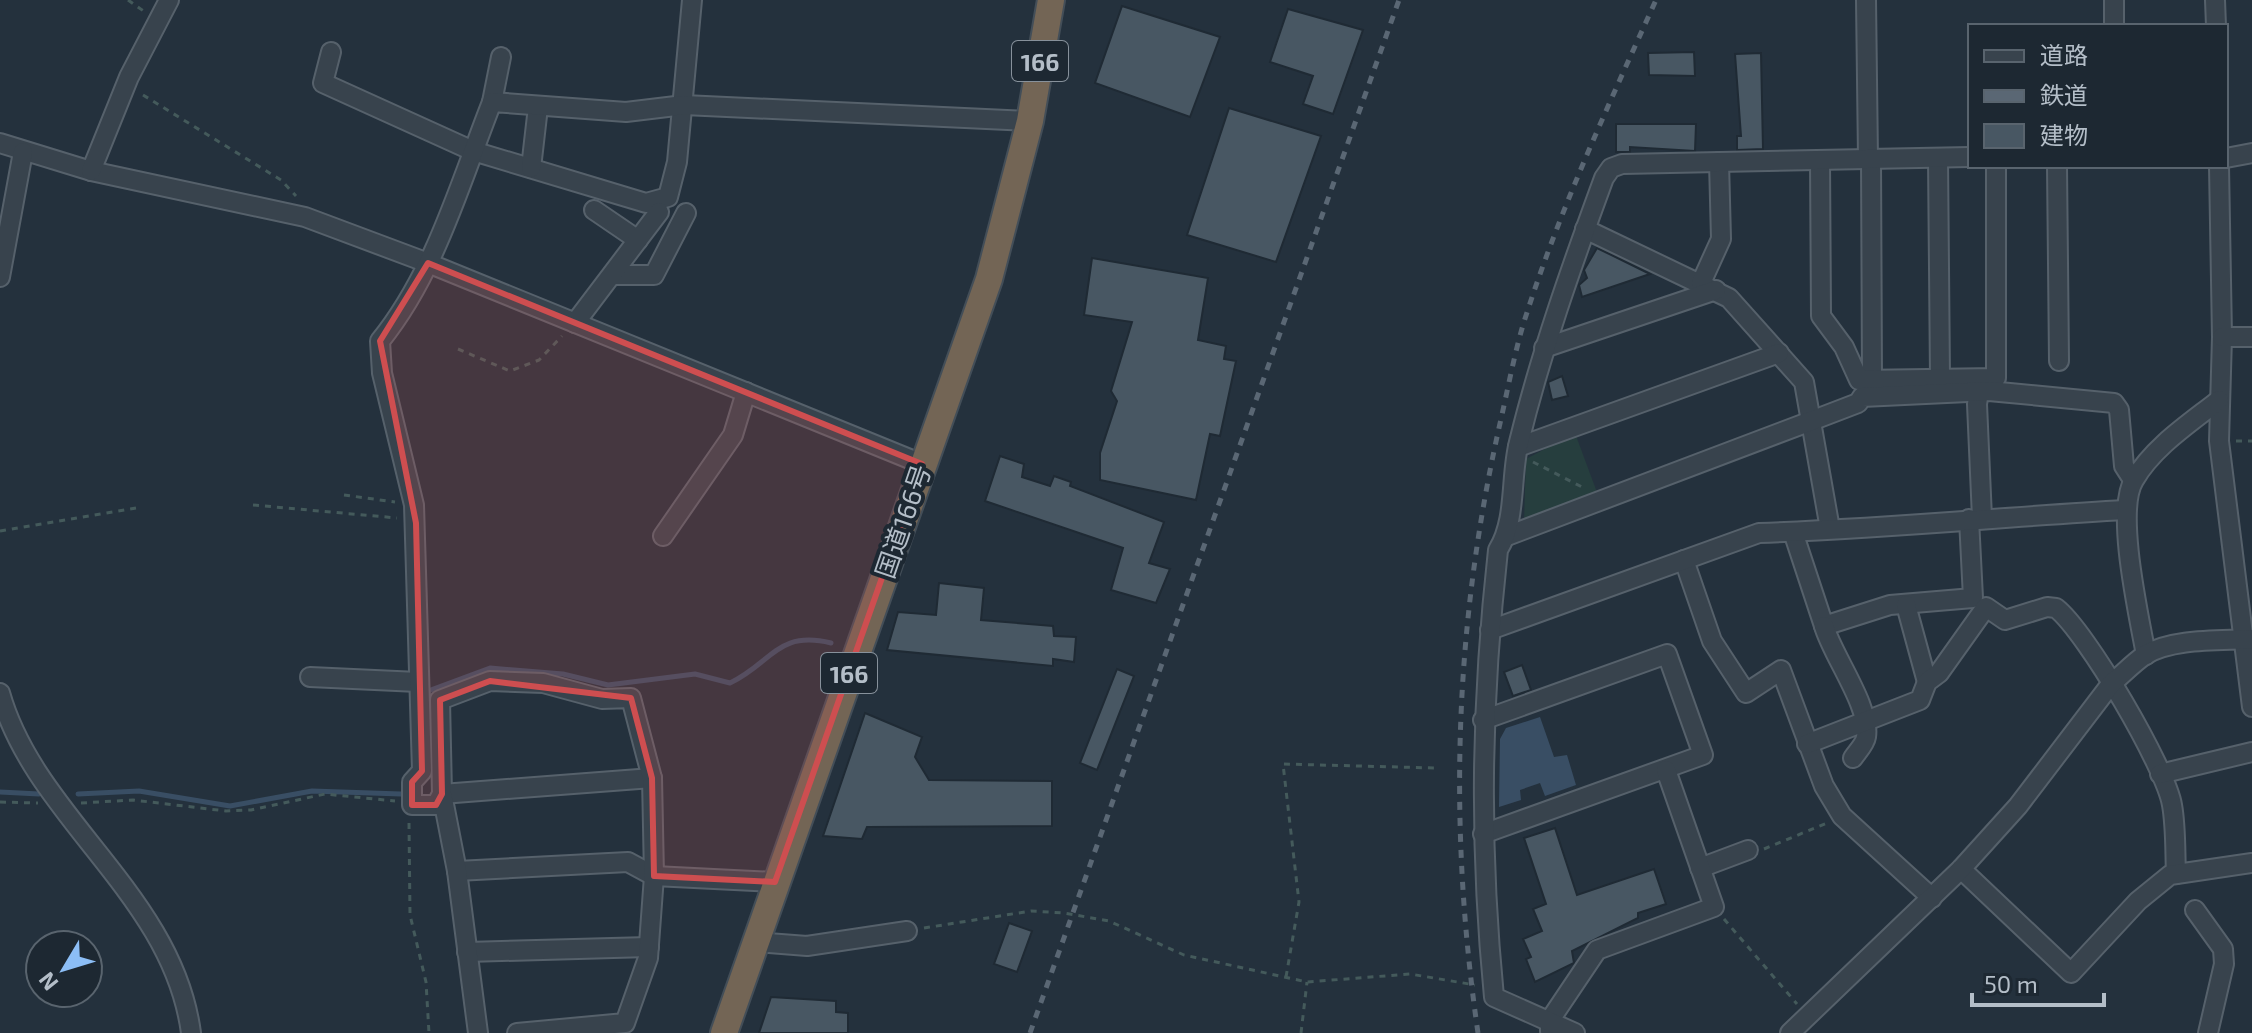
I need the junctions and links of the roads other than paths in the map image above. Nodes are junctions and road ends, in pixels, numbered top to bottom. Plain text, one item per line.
1 (169, 0) edge
2 (692, 0) edge
3 (1051, 0) edge
4 (1866, 0) edge
5 (2114, 0) edge
6 (2215, 0) edge
7 (2114, 24) edge
8 (2216, 24) edge
9 (331, 52) dead end
10 (501, 57) dead end
11 (492, 102) junction
12 (684, 105) junction
13 (538, 107) junction
14 (1030, 121) junction
15 (0, 143) edge
16 (473, 151) junction
17 (23, 152) junction
18 (2252, 153) edge
19 (1968, 157) edge
20 (1870, 158) junction
21 (1938, 158) junction
22 (2228, 158) edge
23 (1820, 160) junction
24 (1719, 162) junction
25 (531, 168) junction
26 (1996, 168) edge
27 (2057, 168) edge
28 (2219, 168) edge
29 (91, 171) junction
30 (594, 210) dead end
31 (659, 212) dead end
32 (686, 213) dead end
33 (1585, 229) junction
34 (638, 240) junction
35 (428, 263) junction
36 (612, 275) junction
37 (0, 277) edge
38 (1709, 287) junction
39 (575, 323) junction
40 (2222, 337) junction
41 (2252, 337) edge
42 (1544, 348) junction
43 (1779, 353) junction
44 (2059, 361) dead end
45 (1940, 378) junction
46 (1872, 380) junction
47 (746, 392) junction
48 (1979, 392) junction
49 (2219, 400) junction
50 (1811, 421) junction
51 (1522, 453) junction
52 (922, 464) junction
53 (2133, 480) junction
54 (2125, 510) junction
55 (1975, 519) junction
56 (1830, 529) junction
57 (1794, 535) junction
58 (663, 536) dead end
59 (1507, 536) junction
60 (1684, 560) junction
61 (1906, 605) junction
62 (1824, 626) junction
63 (1490, 630) junction
64 (2247, 640) edge
65 (2146, 655) junction
66 (310, 677) dead end
67 (418, 682) junction
68 (1927, 682) junction
69 (2111, 684) junction
70 (0, 693) edge
71 (2252, 707) edge
72 (1483, 720) junction
73 (1864, 724) junction
74 (1807, 744) junction
75 (2252, 752) edge
76 (1853, 758) dead end
77 (1666, 770) junction
78 (2160, 774) junction
79 (652, 778) junction
80 (442, 794) junction
81 (1483, 834) junction
82 (1748, 850) road end
83 (2252, 863) edge
84 (1700, 868) junction
85 (1961, 869) junction
86 (457, 871) junction
87 (2176, 874) junction
88 (654, 876) junction
89 (775, 882) junction
90 (1932, 898) junction
91 (2195, 910) dead end
92 (907, 931) road end
93 (756, 942) junction
94 (649, 947) junction
95 (467, 952) junction
96 (1550, 1026) edge
97 (191, 1033) edge
98 (478, 1033) edge
99 (517, 1033) edge
100 (724, 1033) edge
101 (1575, 1033) edge
102 (1790, 1033) edge
103 (2208, 1033) edge

1 - 29 street
2 - 12 street
3 - 14 highway, 国道166号 / 166
4 - 20 street
5 - 7 street
6 - 8 street
9 - 16 street
10 - 11 street
11 - 13 street
11 - 16 street
12 - 13 street
12 - 14 street
12 - 25 street
13 - 25 street
14 - 52 highway, 国道166号 / 166
15 - 17 street
16 - 25 street
16 - 35 street
17 - 29 street
17 - 37 street
18 - 22 street
19 - 21 street
20 - 21 street
20 - 23 street
20 - 46 street
21 - 45 street
23 - 24 street
23 - 46 street
24 - 33 street
24 - 38 street
26 - 45 street
27 - 44 street
28 - 40 street
29 - 35 street
30 - 34 street
31 - 34 street
32 - 36 street
33 - 38 street
33 - 42 street
34 - 36 street
35 - 39 street
35 - 67 street
36 - 39 street
38 - 42 street
38 - 43 street
39 - 47 street
40 - 41 street
40 - 49 street
42 - 51 street
43 - 50 street
43 - 51 street
45 - 46 street
47 - 52 street
47 - 58 street
48 - 50 street
48 - 53 street
48 - 55 street
49 - 53 street
49 - 64 street
50 - 56 street
50 - 59 street
51 - 59 street
52 - 89 highway, 国道166号 / 166
53 - 54 street
54 - 55 street
54 - 65 street
55 - 56 street
55 - 61 street
56 - 57 street
57 - 60 street
57 - 62 street
59 - 63 street
60 - 63 street
60 - 74 street
61 - 62 street
61 - 68 street
62 - 73 street
63 - 72 street
64 - 65 street
64 - 71 street
65 - 69 street
66 - 67 street
67 - 80 street
68 - 69 street
68 - 73 street
69 - 78 street
69 - 85 street
70 - 97 street
72 - 77 street
72 - 81 street
73 - 74 street
73 - 76 street
74 - 90 street
75 - 78 street
77 - 81 street
77 - 84 street
78 - 87 street
79 - 80 street
79 - 80 street
79 - 88 street
80 - 86 street
81 - 96 street
82 - 84 street
83 - 87 street
84 - 96 street
85 - 87 street
85 - 90 street
86 - 88 street
86 - 95 street
88 - 89 street
88 - 94 street
89 - 93 highway, 国道166号 / 166
90 - 102 street
91 - 103 street
92 - 93 street
93 - 100 highway, 国道166号 / 166
94 - 95 street
94 - 99 street
95 - 98 street
96 - 101 street

